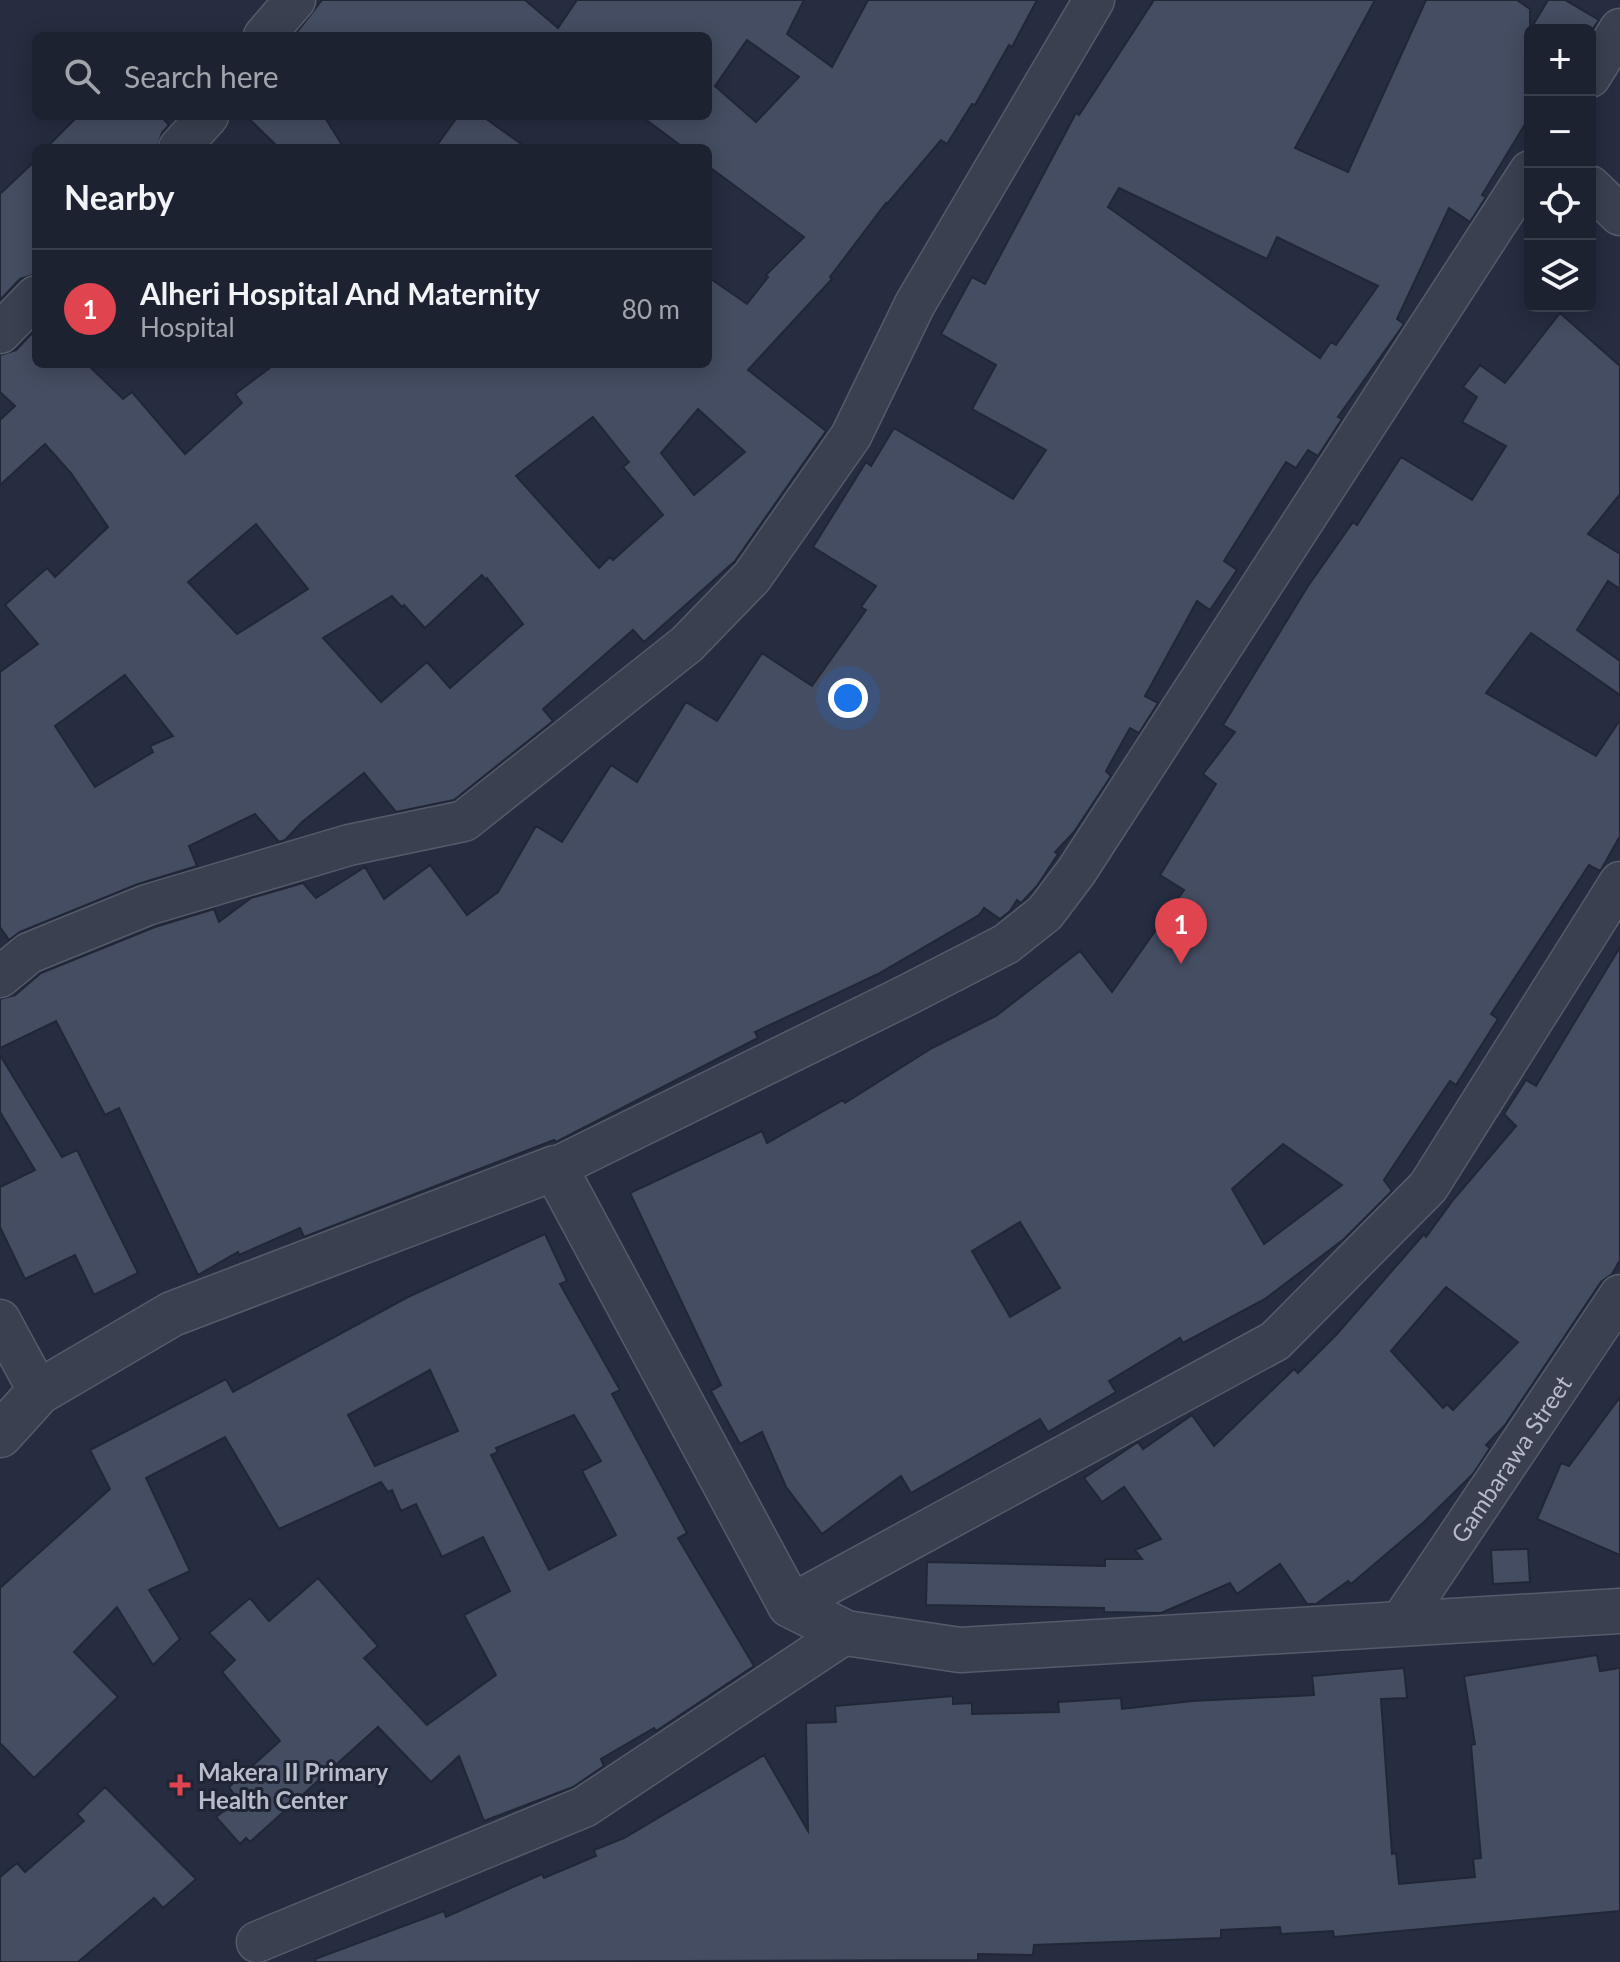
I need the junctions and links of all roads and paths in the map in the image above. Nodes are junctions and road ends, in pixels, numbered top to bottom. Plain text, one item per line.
1 (295, 0) edge
2 (1094, 0) edge
3 (1620, 29) edge
4 (267, 32) edge
5 (1596, 67) edge
6 (204, 120) edge
7 (183, 144) edge
8 (1524, 180) edge
9 (1596, 192) edge
10 (1620, 215) edge
11 (32, 300) edge
12 (0, 333) edge
13 (1620, 882) edge
14 (0, 977) edge
15 (555, 1168) junction
16 (1620, 1295) edge
17 (0, 1320) edge
18 (39, 1392) junction
19 (0, 1435) edge
20 (790, 1605) junction
21 (1620, 1611) edge
22 (1400, 1623) junction
23 (846, 1633) junction
24 (257, 1942) dead end

1 - 4 street
2 - 14 street
3 - 5 street
6 - 7 street
8 - 15 street
9 - 10 street
11 - 12 street
13 - 20 street
15 - 18 street
15 - 20 street
16 - 22 street, Gambarawa Street
17 - 18 street
18 - 19 street
20 - 23 street
21 - 22 street
22 - 23 street
23 - 24 street

